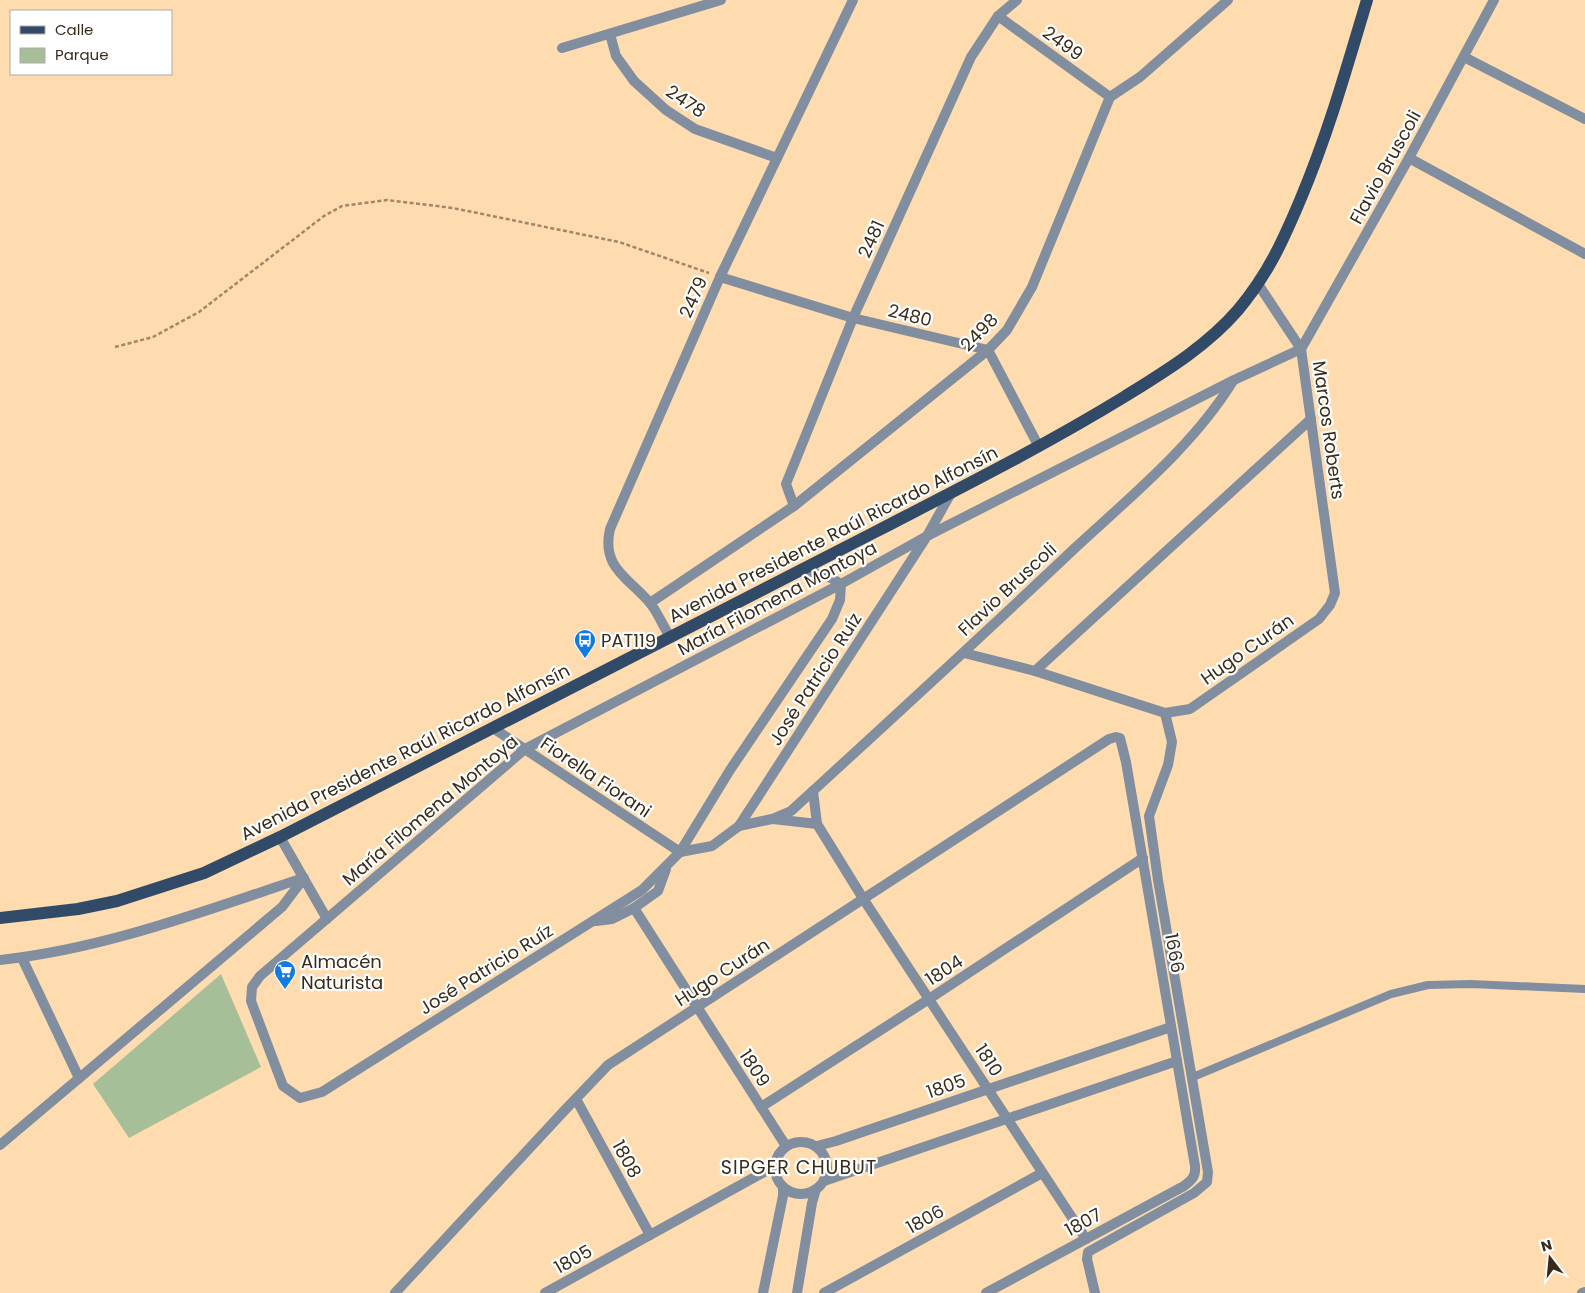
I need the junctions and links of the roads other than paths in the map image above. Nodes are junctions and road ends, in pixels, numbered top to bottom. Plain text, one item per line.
1 (721, 0) edge
2 (853, 0) edge
3 (1016, 0) edge
4 (1228, 0) edge
5 (1367, 0) edge
6 (1494, 0) edge
7 (998, 16) junction
8 (610, 34) junction
9 (562, 48) dead end
10 (1464, 57) junction
11 (1110, 97) junction
12 (1585, 119) edge
13 (777, 158) junction
14 (1408, 158) junction
15 (1585, 254) edge
16 (720, 277) junction
17 (1258, 284) junction
18 (853, 318) junction
19 (1301, 349) junction
20 (988, 350) junction
21 (1234, 380) junction
22 (1311, 419) junction
23 (1039, 447) junction
24 (951, 493) junction
25 (794, 506) junction
26 (927, 536) junction
27 (802, 569) junction
28 (841, 584) junction
29 (1335, 593) joint
30 (650, 603) junction
31 (670, 637) junction
32 (964, 653) junction
33 (1035, 671) junction
34 (1165, 713) junction
35 (493, 728) junction
36 (1116, 737) joint
37 (524, 749) junction
38 (813, 791) junction
39 (772, 819) junction
40 (817, 824) junction
41 (739, 826) junction
42 (280, 837) junction
43 (680, 852) junction
44 (1143, 858) junction
45 (666, 868) junction
46 (304, 878) junction
47 (864, 900) junction
48 (634, 908) junction
49 (0, 918) edge
50 (327, 919) junction
51 (593, 921) junction
52 (22, 958) junction
53 (0, 960) edge
54 (1585, 989) edge
55 (929, 999) junction
56 (697, 1008) junction
57 (1171, 1027) junction
58 (1177, 1061) junction
59 (1192, 1077) junction
60 (79, 1078) junction
61 (988, 1089) junction
62 (300, 1098) joint
63 (576, 1099) junction
64 (761, 1107) junction
65 (1007, 1118) junction
66 (0, 1145) edge
67 (786, 1146) junction
68 (816, 1146) junction
69 (775, 1166) junction
70 (1042, 1173) junction
71 (1193, 1177) joint
72 (824, 1181) junction
73 (783, 1187) junction
74 (816, 1189) junction
75 (650, 1235) junction
76 (1086, 1239) junction
77 (395, 1293) edge
78 (545, 1293) edge
79 (763, 1293) edge
80 (797, 1293) edge
81 (824, 1293) edge
82 (986, 1293) edge
83 (1095, 1293) edge

1 - 8 street
2 - 13 street, 2479
3 - 7 street, 2481
4 - 11 street
5 - 17 main road, Avenida Presidente Raúl Ricardo Alfonsín
6 - 10 street, Flavio Bruscoli
7 - 11 street, 2499
7 - 18 street, 2481
8 - 9 street
8 - 13 street, 2478
10 - 12 street
10 - 14 street, Flavio Bruscoli
11 - 20 street, 2498
13 - 16 street, 2479
14 - 15 street
14 - 19 street, Flavio Bruscoli
16 - 18 street, 2480
16 - 30 street, 2479
17 - 19 street, Marcos Roberts
17 - 23 main road, Avenida Presidente Raúl Ricardo Alfonsín
18 - 20 street, 2480
18 - 25 street, 2481
19 - 21 street, María Filomena Montoya
19 - 22 street, Marcos Roberts
20 - 23 street
20 - 25 street, 2498
21 - 26 street, María Filomena Montoya
21 - 32 street, Flavio Bruscoli
22 - 29 street, Marcos Roberts
22 - 33 street
23 - 24 main road, Avenida Presidente Raúl Ricardo Alfonsín
24 - 26 street, José Patricio Ruíz
24 - 27 main road, Avenida Presidente Raúl Ricardo Alfonsín
25 - 30 street, 2498
26 - 28 street, María Filomena Montoya
26 - 41 street, José Patricio Ruíz
27 - 28 street, José Patricio Ruíz
27 - 31 main road, Avenida Presidente Raúl Ricardo Alfonsín
28 - 37 street, María Filomena Montoya
28 - 43 street, José Patricio Ruíz
29 - 34 street, Hugo Curán
30 - 31 street, 2479
31 - 35 main road, Avenida Presidente Raúl Ricardo Alfonsín
32 - 33 street
32 - 38 street, Flavio Bruscoli
33 - 34 street
34 - 59 street
35 - 37 street, Fiorella Fiorani
35 - 42 main road, Avenida Presidente Raúl Ricardo Alfonsín
36 - 44 street, 1666
36 - 47 street, Hugo Curán
37 - 43 street, Fiorella Fiorani
37 - 50 street, María Filomena Montoya
38 - 39 street, Flavio Bruscoli
38 - 40 street
39 - 40 street
39 - 41 street
40 - 47 street, 1810
41 - 43 street, José Patricio Ruíz
42 - 46 street
42 - 49 main road, Avenida Presidente Raúl Ricardo Alfonsín
43 - 45 street, José Patricio Ruíz
44 - 55 street, 1804
44 - 57 street, 1666
45 - 48 street
45 - 51 street, José Patricio Ruíz
46 - 50 street
46 - 52 street
46 - 60 street
47 - 55 street, 1810
47 - 56 street, Hugo Curán
48 - 51 street
48 - 56 street, 1809
50 - 62 street, María Filomena Montoya
51 - 62 street, José Patricio Ruíz
52 - 53 street
52 - 60 street
54 - 59 lane
55 - 61 street, 1810
55 - 64 street, 1804
56 - 63 street, Hugo Curán
56 - 64 street, 1809
57 - 58 street, 1666
57 - 61 street, 1805
58 - 65 street
58 - 71 street, 1666
59 - 83 street
60 - 66 street
61 - 65 street, 1810
61 - 68 street, 1805
63 - 75 street, 1808
63 - 77 street, Hugo Curán
64 - 67 street, 1809
65 - 70 street, 1810
65 - 72 street
67 - 68 street
67 - 69 street
68 - 72 street
69 - 73 street
69 - 75 street, 1805
70 - 76 street, 1810
70 - 81 street, 1806
71 - 76 street, 1807
72 - 74 street
73 - 74 street
73 - 79 street
74 - 80 street
75 - 78 street, 1805
76 - 82 street, 1807

